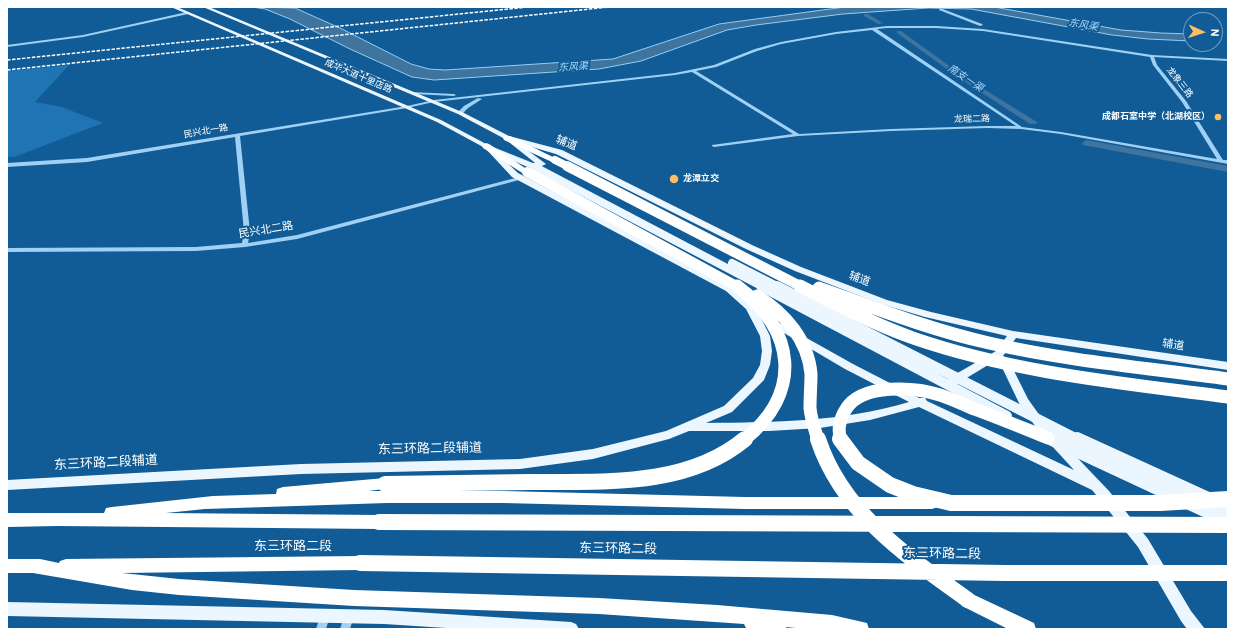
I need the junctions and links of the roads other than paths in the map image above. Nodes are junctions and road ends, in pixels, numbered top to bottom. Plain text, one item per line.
1 (173, 7) edge
2 (205, 7) edge
3 (940, 9) dead end
4 (187, 13) junction
5 (981, 25) dead end
6 (875, 29) junction
7 (7, 46) edge
8 (1152, 57) junction
9 (1228, 61) edge
10 (695, 72) junction
11 (413, 93) junction
12 (479, 97) junction
13 (434, 101) junction
14 (440, 104) junction
15 (407, 107) junction
16 (460, 113) junction
17 (1021, 128) junction
18 (237, 135) junction
19 (798, 135) junction
20 (507, 138) junction
21 (486, 146) joint
22 (714, 146) dead end
23 (1221, 160) junction
24 (1228, 162) edge
25 (7, 165) edge
26 (532, 170) junction
27 (245, 245) junction
28 (7, 250) edge
29 (778, 274) junction
30 (731, 282) junction
31 (751, 309) junction
32 (1013, 334) junction
33 (1000, 353) junction
34 (1228, 366) edge
35 (1228, 379) edge
36 (1228, 397) edge
37 (918, 403) junction
38 (686, 428) junction
39 (1048, 438) junction
40 (7, 485) edge
41 (1094, 486) junction
42 (386, 491) junction
43 (1228, 499) edge
44 (951, 503) junction
45 (1228, 508) edge
46 (58, 519) junction
47 (7, 520) edge
48 (1228, 522) edge
49 (1228, 525) edge
50 (7, 566) edge
51 (33, 566) junction
52 (1228, 573) edge
53 (7, 609) edge
54 (717, 613) junction
55 (323, 623) edge
56 (347, 623) edge
57 (570, 629) edge
58 (778, 629) edge
59 (860, 629) edge
60 (1027, 629) edge
61 (1197, 629) edge

1 - 4 main road, 成华大道十里店路
2 - 11 main road, 成华大道十里店路
3 - 5 street
4 - 7 street
4 - 15 main road, 成华大道十里店路
6 - 8 street
6 - 10 street
6 - 17 street
8 - 9 street
8 - 23 street, 龙象三路
10 - 12 street
10 - 19 street
11 - 12 street
11 - 13 main road, 成华大道十里店路
12 - 13 street
12 - 14 street
12 - 16 street
13 - 14 main road, 成华大道十里店路
13 - 15 street
14 - 15 street
14 - 16 main road, 成华大道十里店路
15 - 18 street, 民兴北一路
15 - 21 main road, 成华大道十里店路
16 - 20 main road, 成华大道十里店路
17 - 19 street, 龙瑞二路
17 - 23 street, 龙瑞二路
18 - 25 street, 民兴北一路
18 - 27 street
19 - 22 street, 龙瑞二路
20 - 26 main road, 成华大道十里店路
20 - 29 highway, bridge
20 - 32 main road, 辅道
21 - 26 highway
23 - 24 street, 龙瑞二路
26 - 27 street, 民兴北二路
26 - 30 highway, bridge
26 - 31 main road
26 - 39 main road, bridge
26 - 45 main road, bridge
27 - 28 street, 民兴北二路
29 - 35 highway, bridge
29 - 36 highway, bridge
30 - 42 highway, bridge
30 - 60 highway, bridge
31 - 37 main road
31 - 38 main road, 东三环路二段辅道
32 - 33 main road
32 - 34 main road, 辅道
33 - 37 main road
33 - 41 main road
37 - 38 main road
37 - 41 main road
38 - 40 main road, 东三环路二段辅道
39 - 44 highway, bridge
39 - 48 main road, bridge
41 - 61 main road
42 - 44 highway, bridge
42 - 46 highway
43 - 44 highway, bridge
46 - 47 highway
46 - 49 highway, bridge
50 - 51 highway, 东三环路二段
51 - 52 highway, 东三环路二段, bridge
51 - 54 highway
53 - 55 main road
54 - 58 highway
54 - 59 highway
55 - 56 main road
56 - 57 main road

